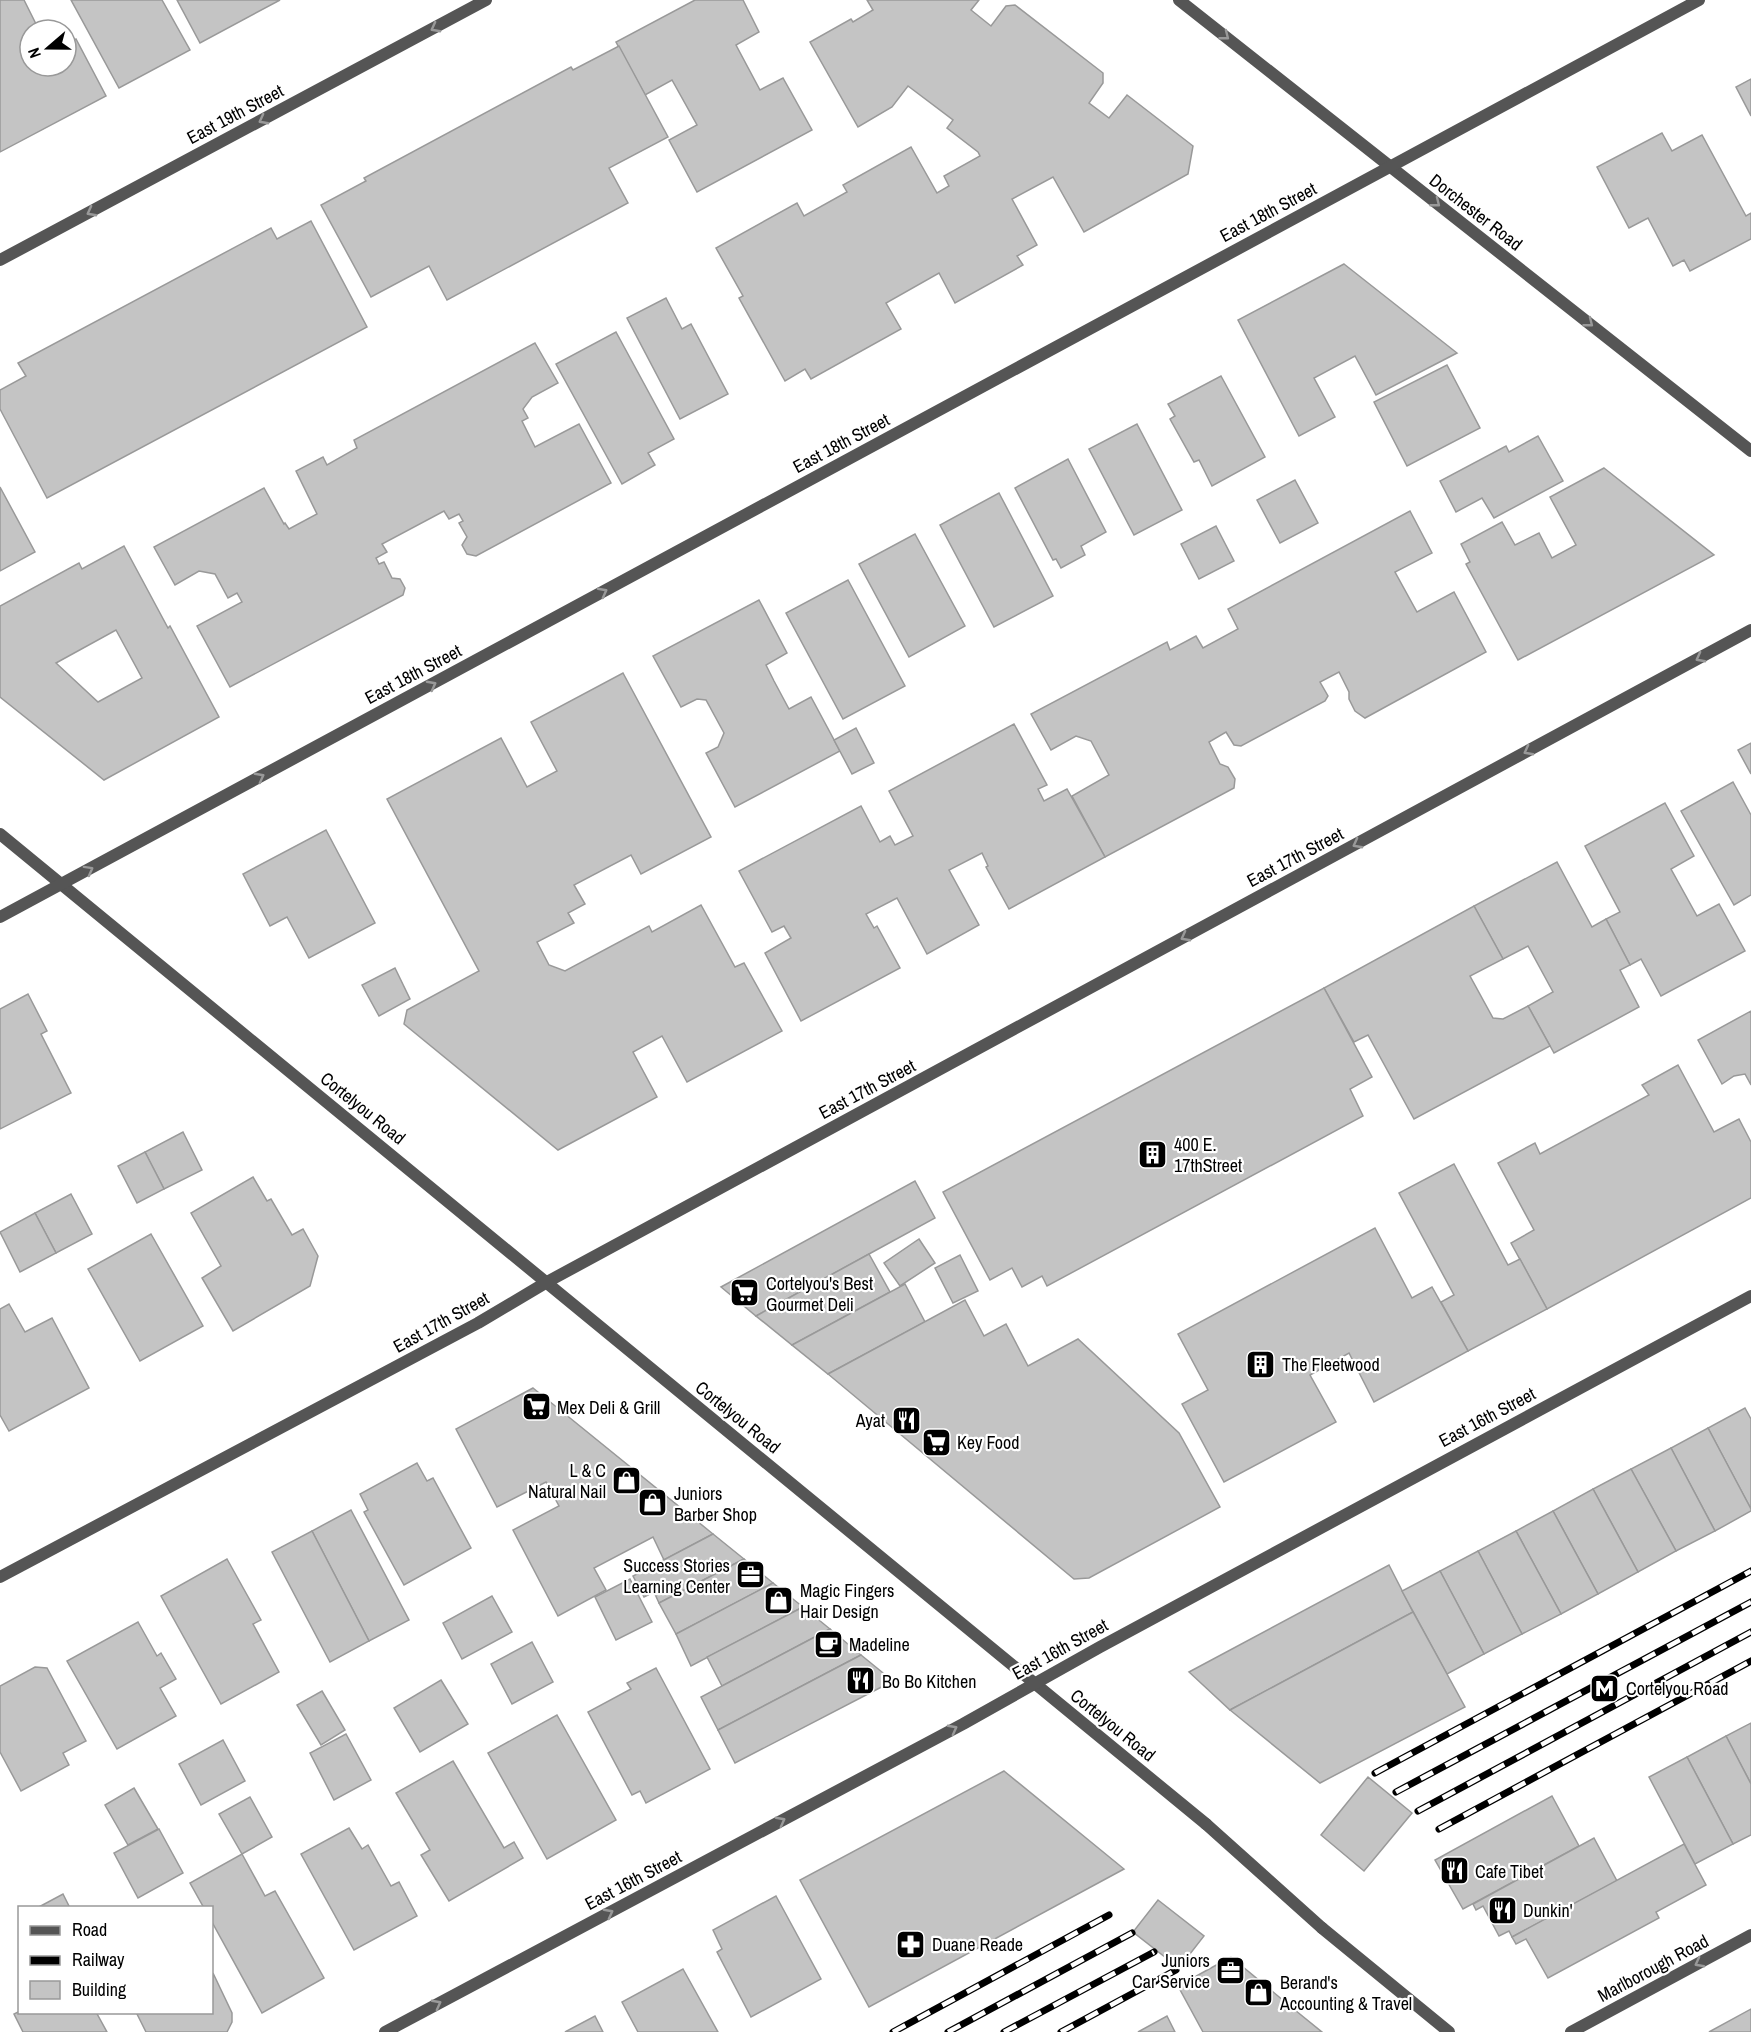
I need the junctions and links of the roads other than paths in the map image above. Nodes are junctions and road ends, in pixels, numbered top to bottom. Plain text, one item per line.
1 (486, 0) edge
2 (1179, 0) edge
3 (1699, 0) edge
4 (1390, 167) junction
5 (0, 260) edge
6 (1751, 451) edge
7 (1751, 630) edge
8 (0, 834) edge
9 (62, 884) junction
10 (0, 917) edge
11 (547, 1282) junction
12 (1751, 1296) edge
13 (0, 1578) edge
14 (1034, 1684) junction
15 (1751, 1935) edge
16 (385, 2032) edge
17 (1449, 2032) edge
18 (1571, 2032) edge

1 -> 5 street, East 19th Street
2 -> 4 street, Dorchester Road
3 - 4 street, East 18th Street
4 -> 6 street, Dorchester Road
9 -> 4 street, East 18th Street
7 -> 11 street, East 17th Street
8 - 9 street, Cortelyou Road
9 - 10 street, East 18th Street
9 - 11 street, Cortelyou Road
11 - 13 street, East 17th Street
11 - 14 street, Cortelyou Road
12 - 14 street, East 16th Street
16 -> 14 street, East 16th Street
14 - 17 street, Cortelyou Road, bridge
15 -> 18 street, Marlborough Road

